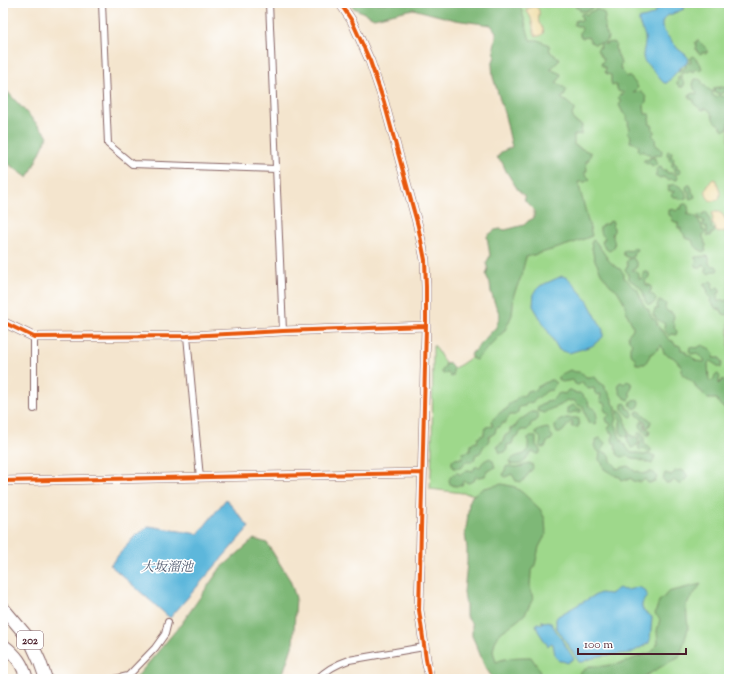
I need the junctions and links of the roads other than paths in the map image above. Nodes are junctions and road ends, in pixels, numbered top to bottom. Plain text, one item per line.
1 (102, 3) edge
2 (269, 3) edge
3 (340, 3) edge
4 (276, 169) junction
5 (3, 322) edge
6 (426, 326) junction
7 (283, 331) junction
8 (187, 336) junction
9 (34, 337) junction
10 (34, 409) dead end
11 (422, 473) junction
12 (200, 478) junction
13 (3, 481) edge
14 (3, 608) edge
15 (168, 622) dead end
16 (3, 645) edge
17 (424, 647) junction
18 (27, 679) edge
19 (46, 679) edge
20 (115, 679) edge
21 (316, 679) edge
22 (430, 679) edge

1 - 4 street
2 - 4 street
3 - 6 street
4 - 7 street
5 - 9 street
6 - 7 street
6 - 11 street
7 - 8 street
8 - 9 street
8 - 12 street
9 - 10 street
11 - 12 street
11 - 17 street
12 - 13 street
14 - 19 highway, 202
15 - 20 street
16 - 18 highway
17 - 21 street
17 - 22 street

